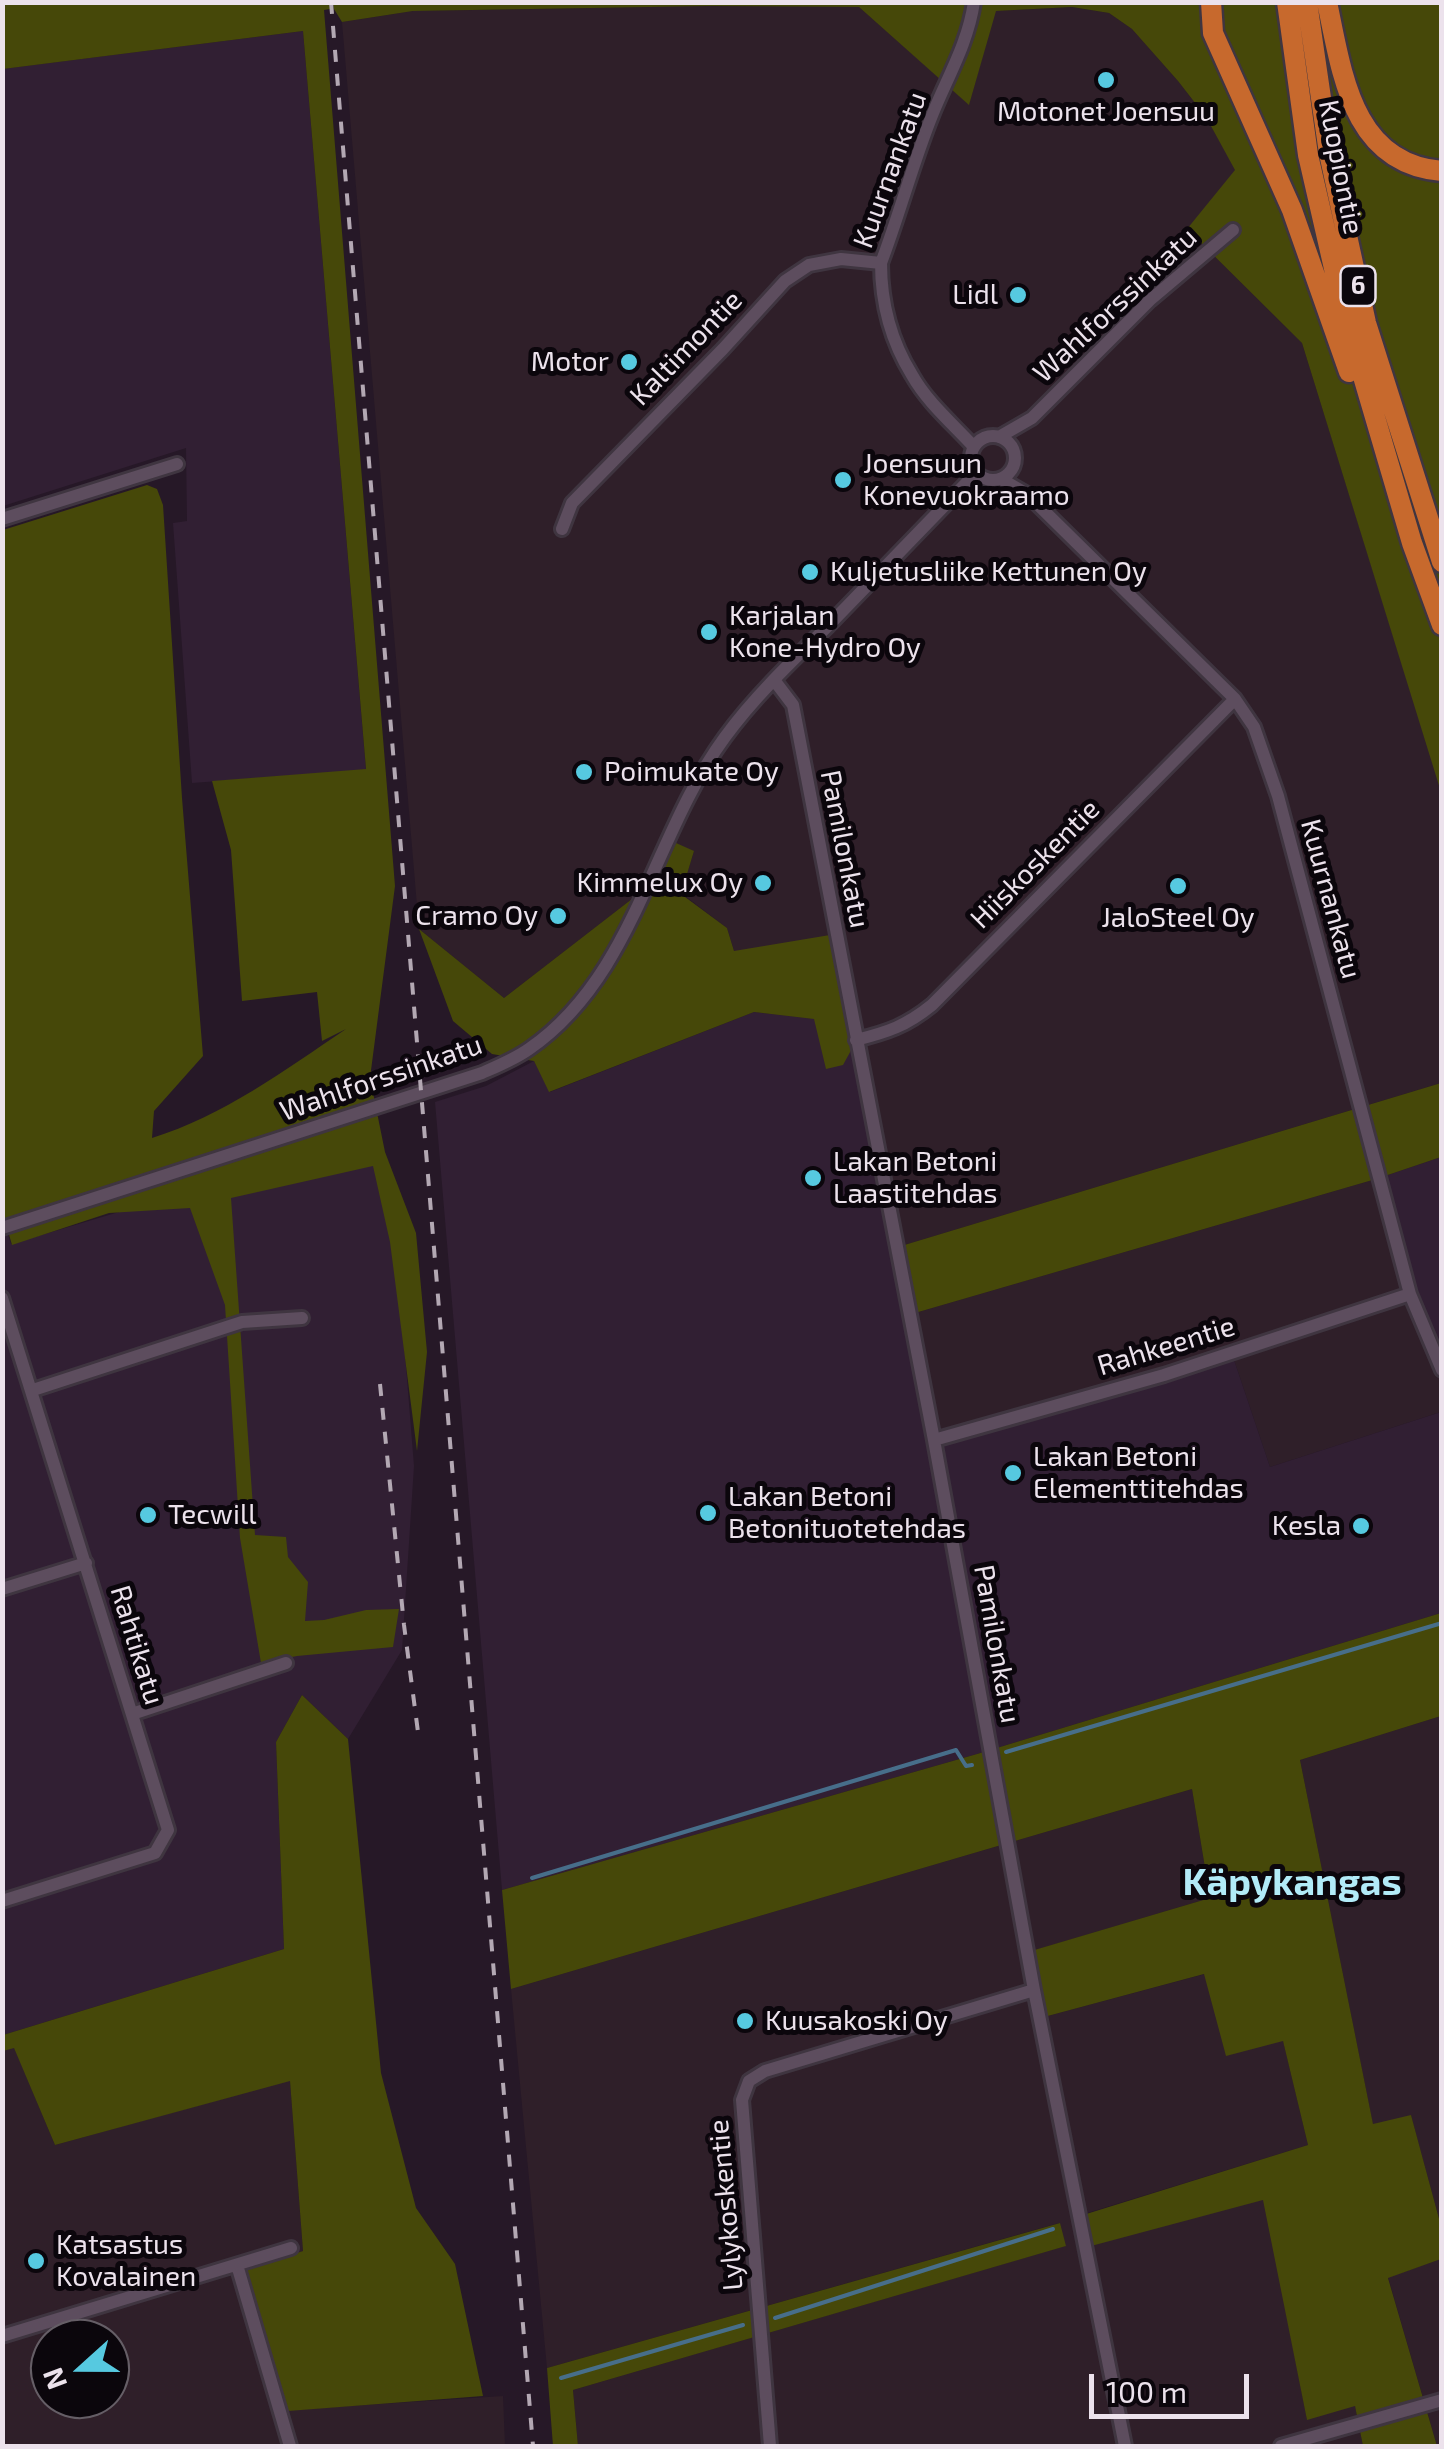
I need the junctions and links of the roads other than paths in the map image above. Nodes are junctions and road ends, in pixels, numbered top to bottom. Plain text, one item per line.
1 (965, 2) edge
2 (977, 2) edge
3 (1287, 2) edge
4 (1307, 2) edge
5 (1327, 2) edge
6 (1207, 6) edge
7 (956, 62) junction
8 (1442, 172) edge
9 (1233, 230) dead end
10 (881, 263) junction
11 (1032, 418) junction
12 (999, 437) junction
13 (974, 447) junction
14 (1014, 458) junction
15 (176, 464) dead end
16 (976, 473) junction
17 (1001, 479) junction
18 (1046, 514) junction
19 (2, 519) edge
20 (562, 529) dead end
21 (1412, 543) junction
22 (1442, 562) edge
23 (1442, 625) edge
24 (774, 680) junction
25 (1234, 699) junction
26 (856, 1040) junction
27 (2, 1228) edge
28 (1410, 1294) junction
29 (2, 1298) edge
30 (302, 1318) dead end
31 (1442, 1370) edge
32 (32, 1390) junction
33 (934, 1440) junction
34 (86, 1563) junction
35 (2, 1588) edge
36 (286, 1663) dead end
37 (132, 1714) junction
38 (2, 1901) edge
39 (1034, 1990) junction
40 (291, 2248) dead end
41 (236, 2264) junction
42 (2, 2336) edge
43 (1442, 2400) edge
44 (290, 2446) edge
45 (770, 2446) edge
46 (1125, 2446) edge
47 (1281, 2446) edge

1 - 7 street, Kuurnankatu
2 - 7 street, Kuurnankatu
3 - 21 highway, Kuopiontie
4 - 22 highway, Kuopiontie / 6
5 - 8 highway
6 - 21 highway
7 - 10 street, Kuurnankatu
9 - 11 street, Wahlforssinkatu
10 - 13 street, Kuurnankatu
10 - 20 street, Kaltimontie
11 - 12 street, Wahlforssinkatu
11 - 14 street, Wahlforssinkatu
12 - 13 street
12 - 14 street
13 - 16 street
14 - 17 street
14 - 18 street, Kuurnankatu
15 - 19 street
16 - 17 street
16 - 24 street, Wahlforssinkatu
17 - 18 street, Kuurnankatu
18 - 25 street, Kuurnankatu
21 - 23 highway, Kuopiontie
24 - 26 street, Pamilonkatu
24 - 27 street, Wahlforssinkatu
25 - 26 street, Hiiskoskentie
25 - 28 street, Kuurnankatu
26 - 33 street, Pamilonkatu
28 - 31 street, Kuurnankatu
28 - 33 street, Rahkeentie
29 - 32 street, Rahtikatu
30 - 32 street
32 - 34 street, Rahtikatu
33 - 39 street, Pamilonkatu
34 - 35 street
34 - 37 street, Rahtikatu
36 - 37 street
37 - 38 street, Rahtikatu
39 - 45 street, Lylykoskentie
39 - 46 street, Pamilonkatu
40 - 41 street
41 - 42 street
41 - 44 street
43 - 47 street

